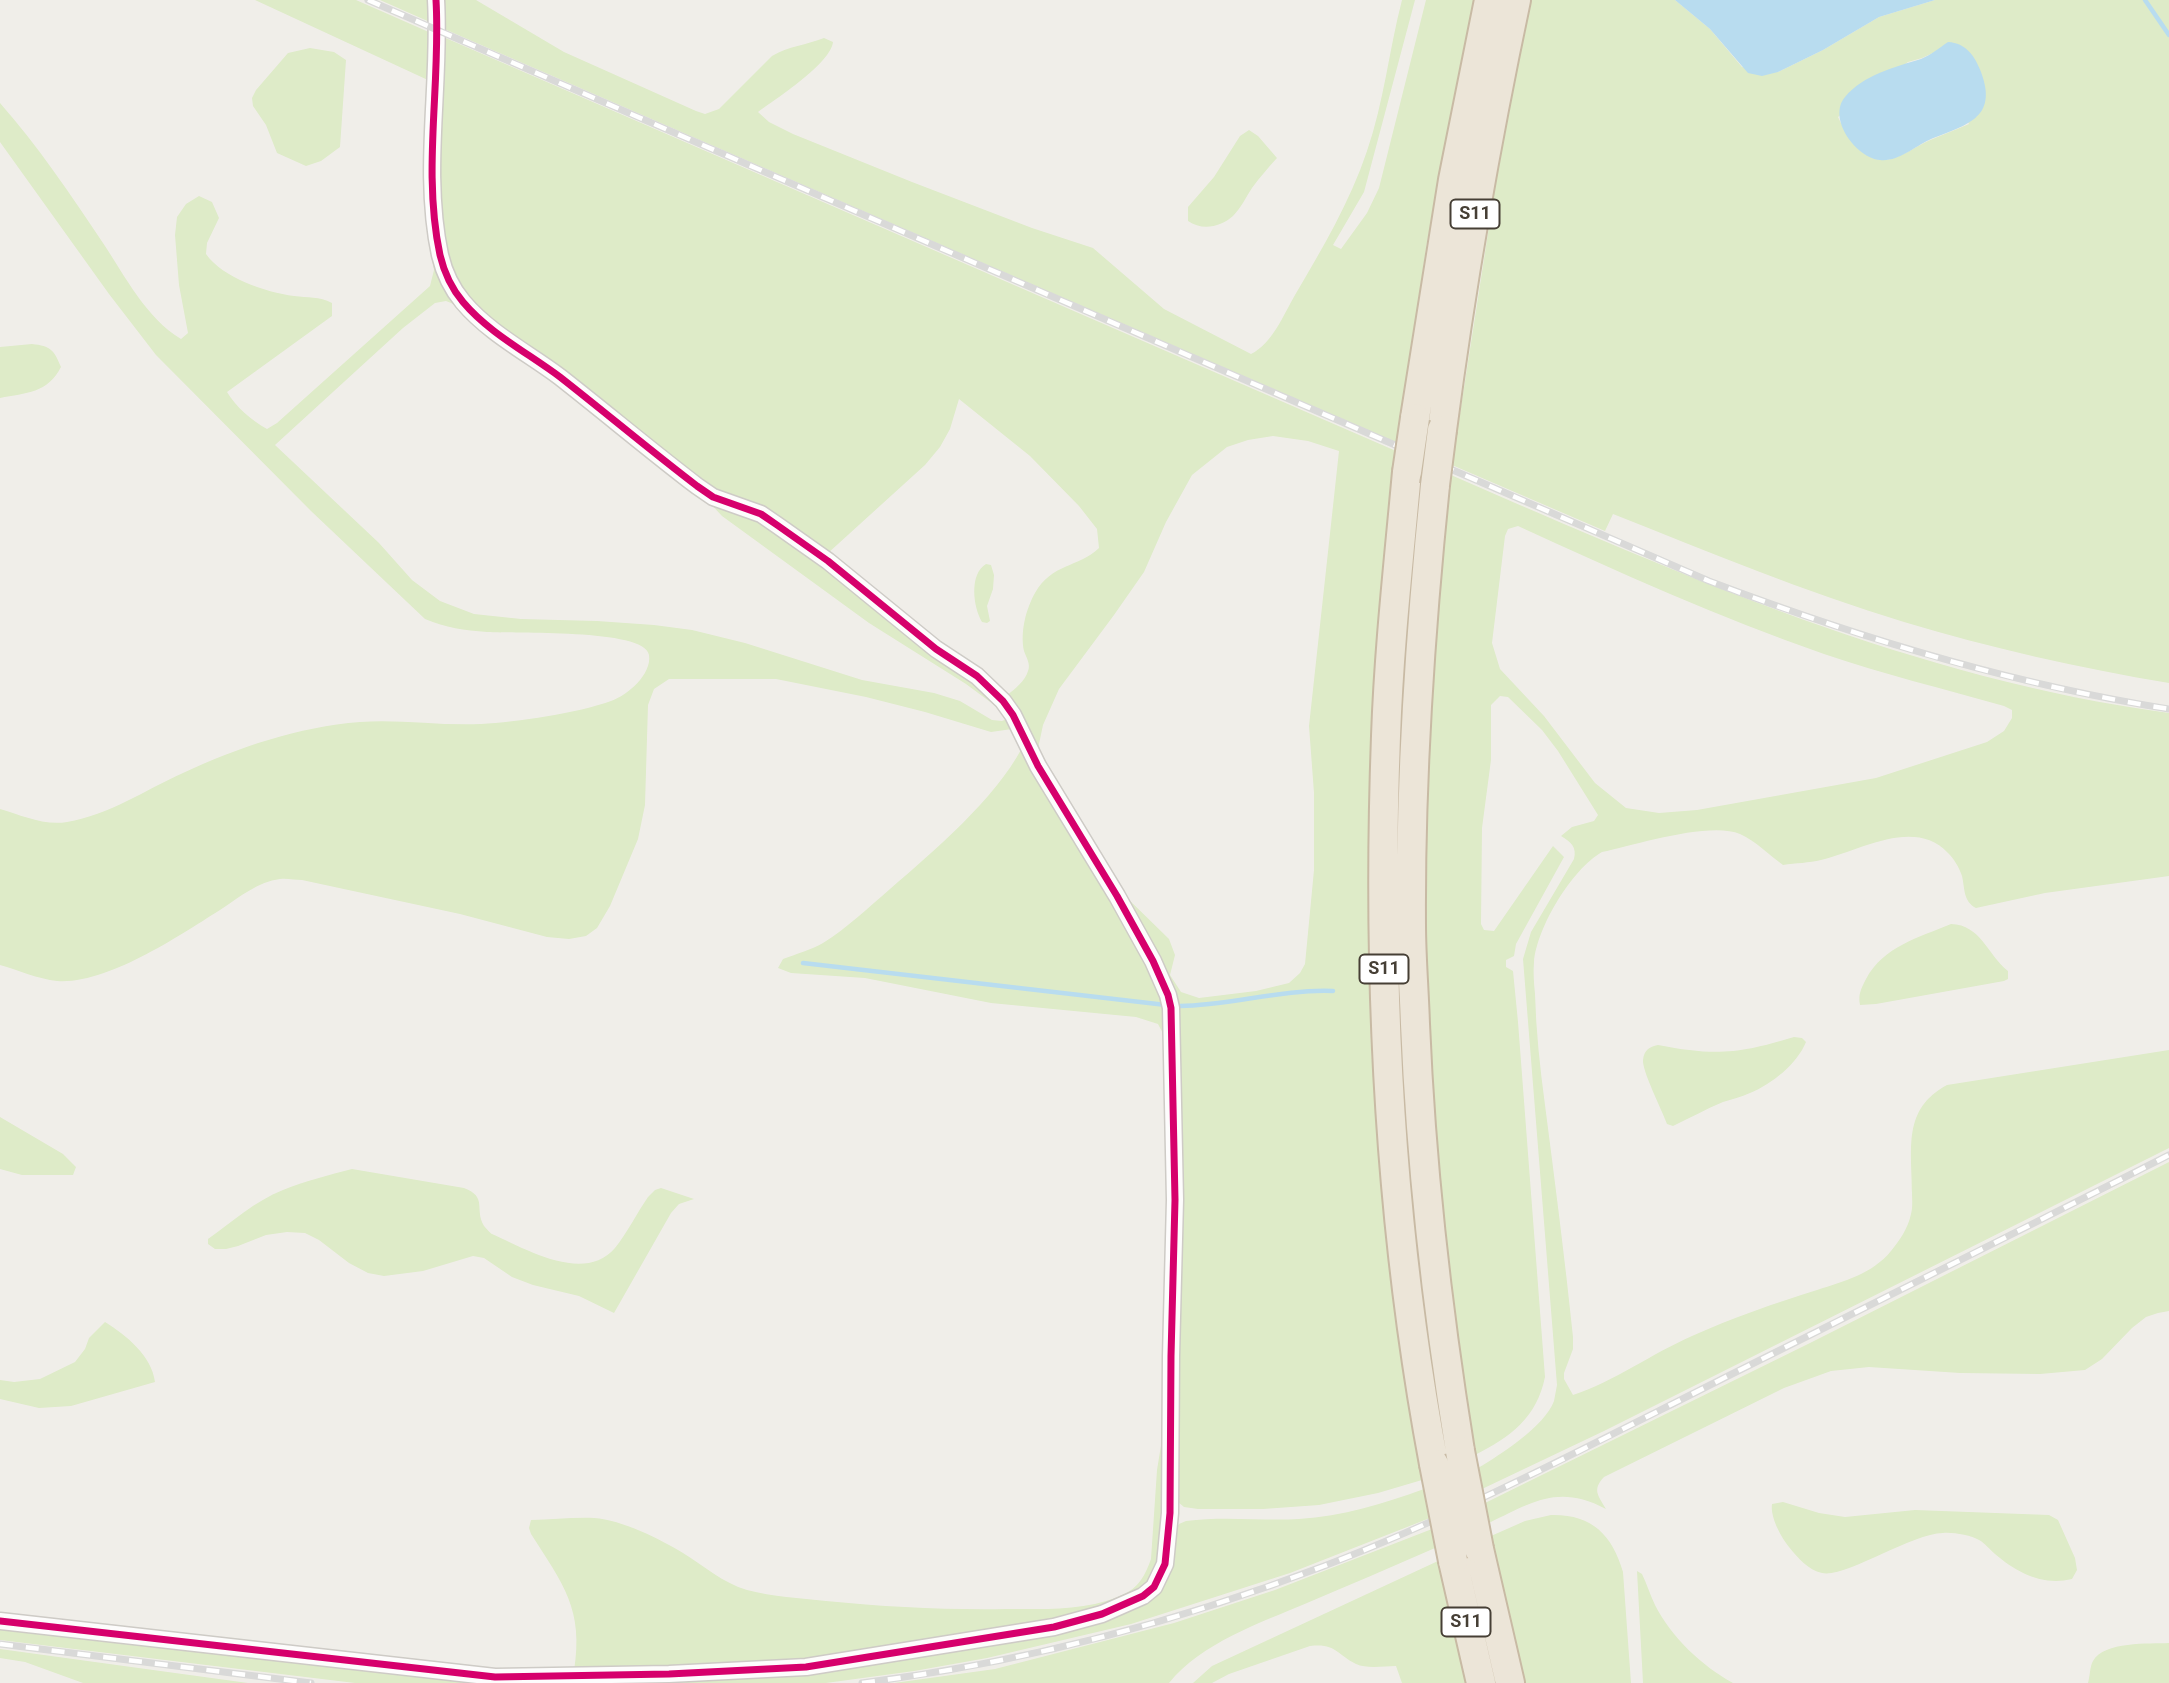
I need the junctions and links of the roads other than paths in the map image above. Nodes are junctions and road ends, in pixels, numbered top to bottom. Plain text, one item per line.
1 (436, 0) edge
2 (1489, 0) edge
3 (1516, 0) edge
4 (0, 1621) edge
5 (1481, 1683) edge
6 (1510, 1683) edge

1 - 4 street
2 - 5 highway, S11, bridge
3 - 6 highway, S11, bridge

